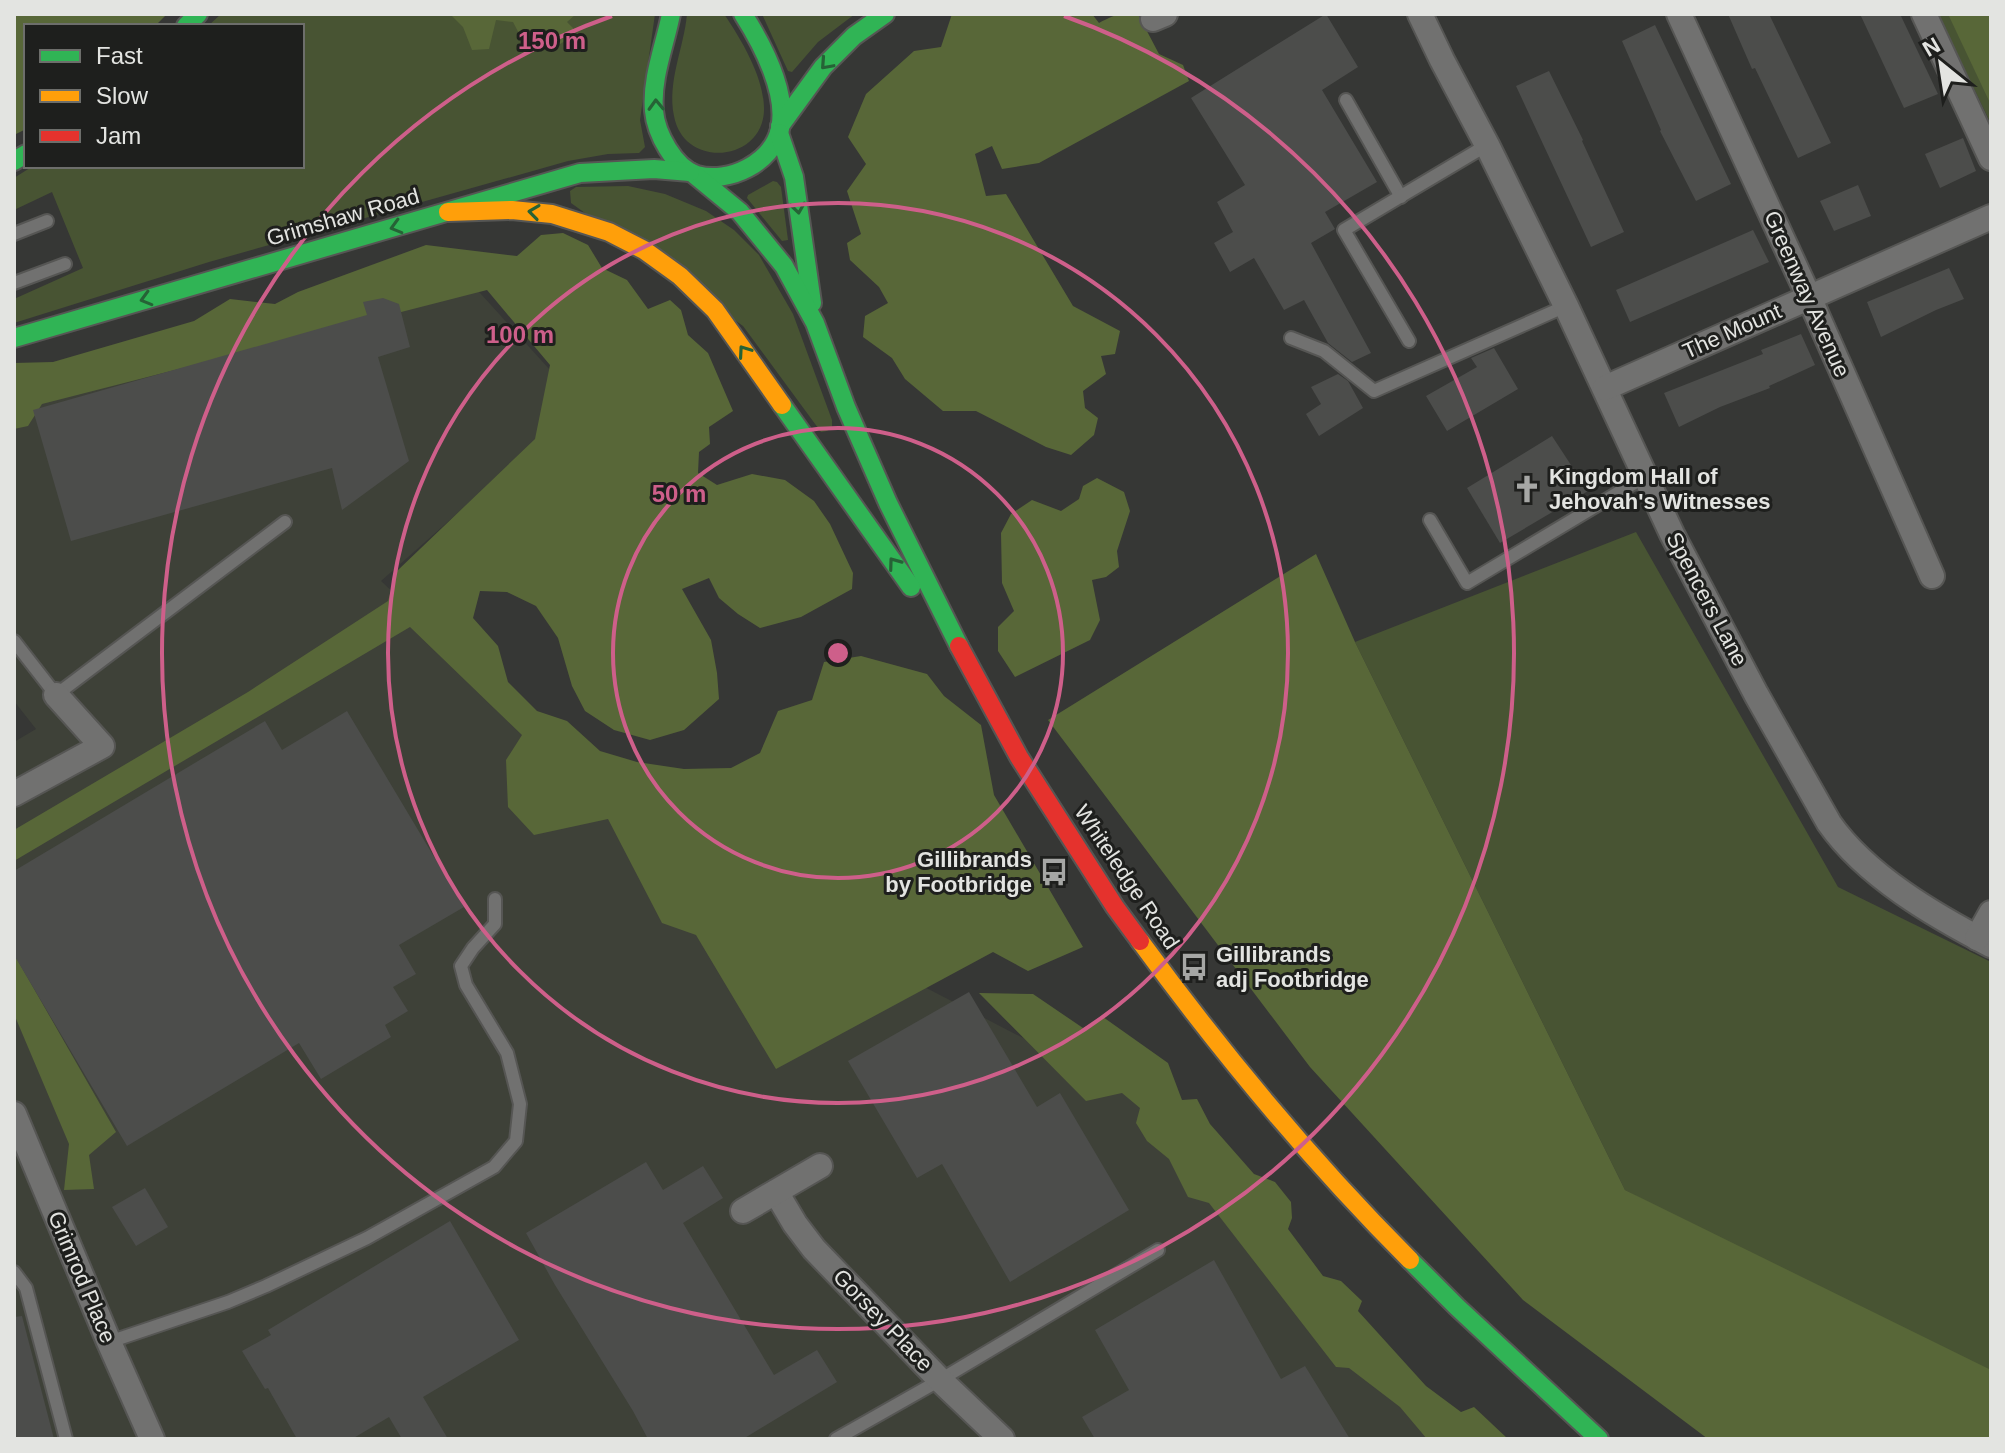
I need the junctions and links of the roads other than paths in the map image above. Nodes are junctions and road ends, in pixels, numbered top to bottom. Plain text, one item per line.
1 (671, 14) edge
2 (743, 14) edge
3 (885, 14) edge
4 (1420, 14) edge
5 (1679, 14) edge
6 (1924, 14) edge
7 (1346, 100) dead end
8 (780, 130) junction
9 (1487, 145) junction
10 (1991, 158) edge
11 (693, 173) junction
12 (1401, 197) junction
13 (448, 212) junction
14 (1991, 217) edge
15 (47, 221) dead end
16 (14, 234) edge
17 (65, 264) dead end
18 (14, 283) edge
19 (1809, 297) junction
20 (1566, 306) junction
21 (815, 323) junction
22 (14, 338) edge
23 (1291, 338) dead end
24 (1409, 341) dead end
25 (1605, 388) junction
26 (1646, 476) junction
27 (1430, 520) dead end
28 (285, 522) dead end
29 (1932, 576) dead end
30 (14, 641) edge
31 (972, 672) junction
32 (56, 695) junction
33 (14, 794) edge
34 (495, 899) dead end
35 (1991, 913) edge
36 (1984, 942) edge
37 (15, 1119) edge
38 (820, 1166) dead end
39 (776, 1192) junction
40 (743, 1211) dead end
41 (1158, 1250) dead end
42 (14, 1272) edge
43 (109, 1342) junction
44 (940, 1380) junction
45 (66, 1439) edge
46 (152, 1439) edge
47 (836, 1439) edge
48 (1002, 1439) edge
49 (1598, 1439) edge

11 -> 1 street, Whiteledge Road
2 - 8 street, Whiteledge Road
3 -> 8 street
4 - 9 street, Spencers Lane
5 - 19 street, Greenway Avenue
6 - 10 street
7 - 12 lane
8 - 11 street, Grimshaw Road
8 -> 21 street, Whiteledge Road
9 - 12 lane
9 - 20 street, Spencers Lane
11 - 13 street, Grimshaw Road
11 - 21 street, Whiteledge Road
12 - 24 lane
13 -> 22 street, Grimshaw Road
31 -> 13 street
14 - 19 street, The Mount
15 - 16 lane
17 - 18 lane
19 - 25 street, The Mount
19 - 29 street, Greenway Avenue
20 - 23 lane
20 - 25 street, Spencers Lane
21 - 31 street, Whiteledge Road
25 - 26 street, Spencers Lane
26 - 27 lane
26 - 36 street, Spencers Lane
28 - 32 lane
30 - 32 lane
31 - 49 street, Whiteledge Road
32 - 33 street
34 - 43 lane
35 - 36 street
37 - 43 street, Grimrod Place
38 - 39 street
39 - 40 street
39 - 44 street, Gorsey Place
41 - 44 lane
42 - 45 lane
43 - 46 street, Grimrod Place
44 - 47 lane
44 - 48 street, Gorsey Place

